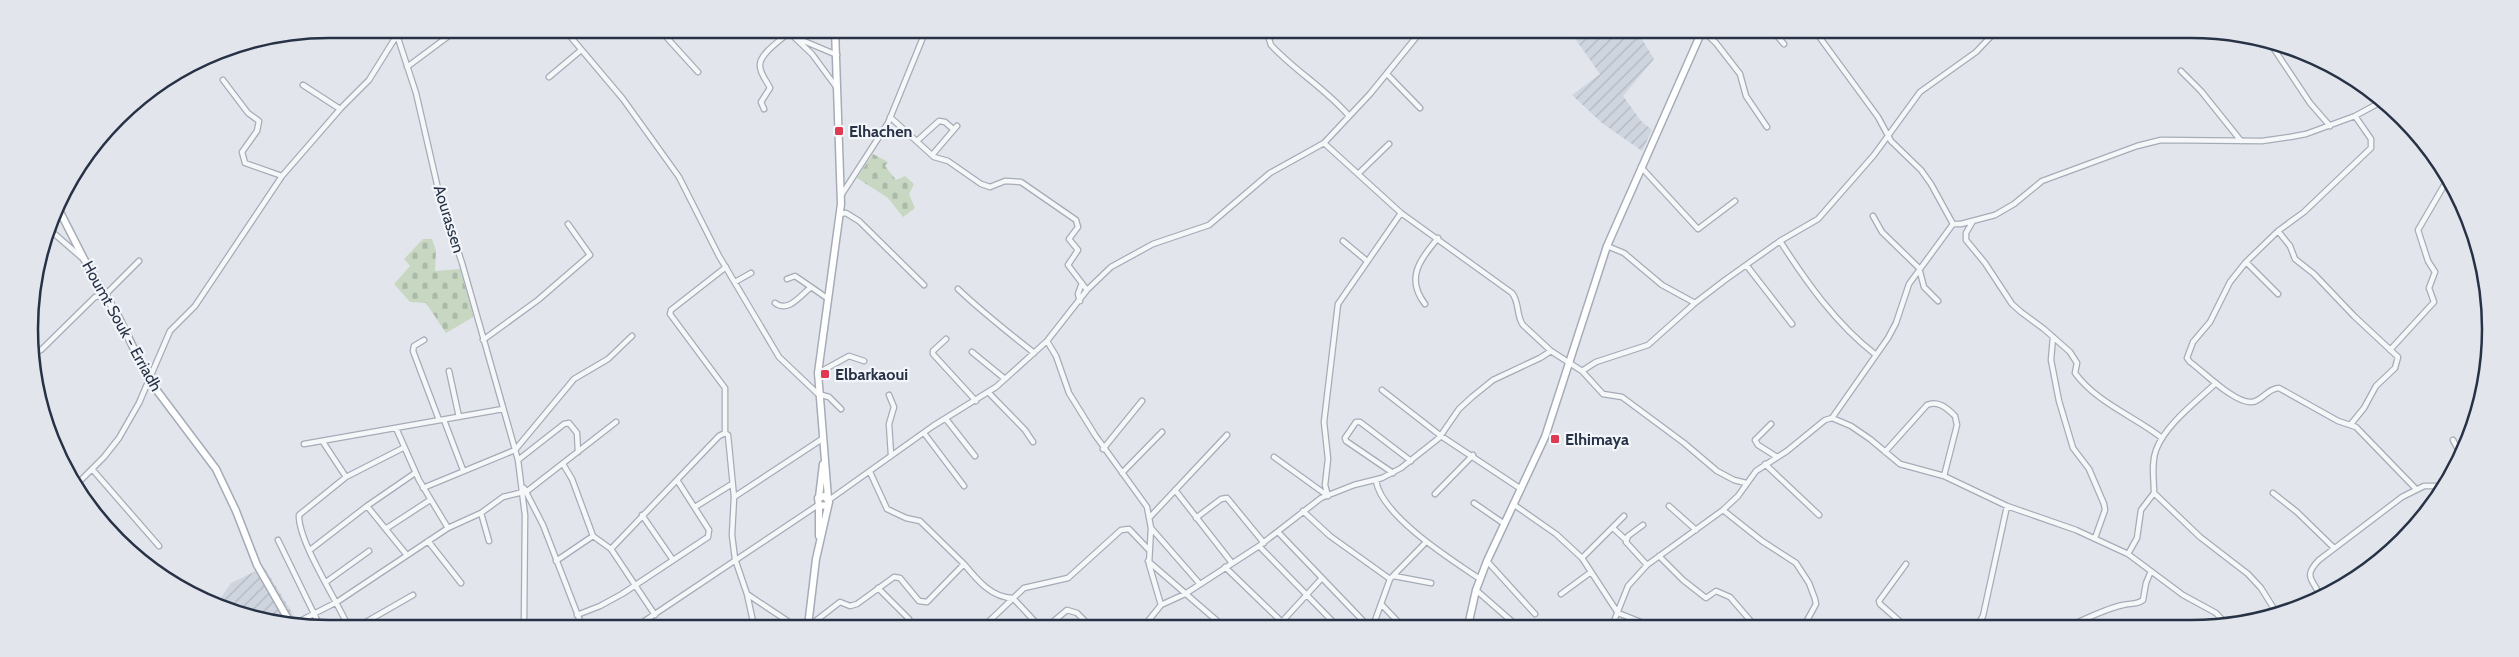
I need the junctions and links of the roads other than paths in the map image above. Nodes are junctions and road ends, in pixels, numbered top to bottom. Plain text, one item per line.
1 (395, 38) edge
2 (398, 38) edge
3 (446, 38) edge
4 (571, 38) edge
5 (667, 38) edge
6 (786, 38) edge
7 (793, 38) edge
8 (797, 38) edge
9 (836, 38) edge
10 (923, 38) edge
11 (1270, 38) edge
12 (1416, 38) edge
13 (1699, 38) edge
14 (1710, 38) edge
15 (1779, 38) edge
16 (1820, 38) edge
17 (1989, 38) edge
18 (1784, 44) dead end
19 (580, 50) junction
20 (2280, 52) edge
21 (837, 55) junction
22 (407, 67) junction
23 (2181, 71) dead end
24 (698, 72) dead end
25 (1387, 74) junction
26 (549, 77) dead end
27 (223, 80) dead end
28 (303, 85) dead end
29 (838, 89) junction
30 (2376, 105) edge
31 (1420, 108) dead end
32 (340, 109) junction
33 (764, 109) dead end
34 (1349, 116) junction
35 (2355, 116) junction
36 (890, 117) junction
37 (2330, 126) junction
38 (1767, 127) dead end
39 (1888, 136) junction
40 (918, 140) junction
41 (2241, 141) junction
42 (1324, 143) junction
43 (1389, 144) dead end
44 (933, 154) junction
45 (1641, 168) junction
46 (1359, 173) junction
47 (282, 176) junction
48 (2444, 185) edge
49 (841, 196) junction
50 (1735, 202) dead end
51 (1402, 213) junction
52 (61, 214) edge
53 (840, 214) junction
54 (1873, 216) dead end
55 (1973, 222) junction
56 (568, 224) dead end
57 (1953, 224) junction
58 (2278, 231) junction
59 (54, 233) edge
60 (1438, 238) junction
61 (1343, 241) dead end
62 (1780, 241) junction
63 (1607, 246) junction
64 (84, 259) junction
65 (138, 261) dead end
66 (1366, 261) junction
67 (2246, 262) junction
68 (1747, 266) junction
69 (726, 267) junction
70 (1919, 268) junction
71 (751, 273) dead end
72 (788, 279) dead end
73 (735, 282) junction
74 (1082, 283) junction
75 (924, 285) dead end
76 (810, 288) junction
77 (958, 289) dead end
78 (1087, 290) junction
79 (2278, 294) dead end
80 (105, 295) junction
81 (827, 298) junction
82 (1080, 300) junction
83 (1938, 301) dead end
84 (775, 303) dead end
85 (1695, 303) junction
86 (1425, 304) dead end
87 (1792, 324) dead end
88 (632, 336) dead end
89 (2053, 337) junction
90 (946, 339) dead end
91 (424, 340) dead end
92 (483, 340) junction
93 (1047, 341) junction
94 (2390, 350) junction
95 (38, 351) edge
96 (1551, 351) junction
97 (972, 352) dead end
98 (1034, 353) junction
99 (1876, 355) junction
100 (864, 361) dead end
101 (1569, 364) junction
102 (449, 371) dead end
103 (1582, 371) junction
104 (818, 372) junction
105 (1006, 379) junction
106 (149, 380) junction
107 (2216, 383) junction
108 (1382, 390) dead end
109 (989, 393) junction
110 (818, 394) junction
111 (889, 395) dead end
112 (976, 401) junction
113 (1142, 401) dead end
114 (503, 409) junction
115 (841, 409) dead end
116 (459, 417) junction
117 (1832, 418) junction
118 (946, 419) junction
119 (441, 420) junction
120 (616, 422) dead end
121 (1771, 424) dead end
122 (2351, 424) junction
123 (396, 428) junction
124 (1162, 432) dead end
125 (724, 433) junction
126 (924, 433) junction
127 (1228, 434) dead end
128 (1441, 436) junction
129 (2162, 438) junction
130 (822, 439) junction
131 (2453, 440) dead end
132 (323, 442) junction
133 (1033, 442) dead end
134 (304, 444) dead end
135 (2456, 446) edge
136 (403, 448) junction
137 (1103, 449) junction
138 (515, 450) junction
139 (578, 452) junction
140 (1885, 452) junction
141 (891, 455) junction
142 (1473, 455) junction
143 (975, 456) dead end
144 (1274, 457) dead end
145 (1777, 457) junction
146 (518, 460) junction
147 (1412, 461) junction
148 (823, 463) junction
149 (563, 464) junction
150 (1765, 464) junction
151 (92, 470) junction
152 (463, 470) junction
153 (870, 472) junction
154 (415, 473) junction
155 (1122, 473) junction
156 (1393, 473) junction
157 (1944, 476) junction
158 (346, 477) junction
159 (80, 480) edge
160 (677, 480) junction
161 (1376, 480) junction
162 (1746, 483) junction
163 (732, 484) junction
164 (964, 486) dead end
165 (2434, 487) edge
166 (423, 488) junction
167 (1521, 489) junction
168 (2416, 489) junction
169 (1175, 490) junction
170 (525, 492) junction
171 (2154, 493) junction
172 (2273, 493) dead end
173 (1435, 494) dead end
174 (1328, 496) junction
175 (734, 497) junction
176 (819, 497) junction
177 (430, 500) junction
178 (828, 501) junction
179 (1474, 503) dead end
180 (1513, 504) junction
181 (367, 506) junction
182 (819, 506) junction
183 (1669, 506) dead end
184 (2007, 506) junction
185 (695, 507) junction
186 (1723, 510) junction
187 (1303, 511) junction
188 (537, 512) junction
189 (481, 513) junction
190 (525, 515) junction
191 (642, 515) junction
192 (1819, 515) dead end
193 (1624, 516) dead end
194 (1150, 517) junction
195 (1196, 518) junction
196 (1503, 523) junction
197 (1643, 525) dead end
198 (387, 528) junction
199 (448, 528) junction
200 (1151, 528) junction
201 (1612, 528) junction
202 (1696, 530) junction
203 (1278, 532) junction
204 (593, 536) junction
205 (2095, 538) junction
206 (278, 540) dead end
207 (820, 540) junction
208 (1626, 540) junction
209 (428, 541) junction
210 (489, 541) dead end
211 (1426, 542) junction
212 (1262, 544) junction
213 (159, 546) dead end
214 (2334, 548) junction
215 (611, 549) junction
216 (310, 550) junction
217 (1149, 550) junction
218 (369, 552) dead end
219 (406, 554) junction
220 (2128, 554) junction
221 (1659, 556) junction
222 (1582, 558) junction
223 (735, 559) junction
224 (556, 560) junction
225 (673, 560) junction
226 (1148, 561) junction
227 (1487, 561) junction
228 (1232, 563) junction
229 (964, 564) junction
230 (1906, 564) dead end
231 (1647, 565) junction
232 (1225, 567) junction
233 (2151, 570) junction
234 (1591, 572) junction
235 (1392, 577) junction
236 (1322, 578) junction
237 (1480, 579) junction
238 (326, 582) junction
239 (1431, 582) dead end
240 (461, 583) dead end
241 (1199, 583) junction
242 (634, 584) junction
243 (878, 588) junction
244 (1476, 590) junction
245 (2316, 590) edge
246 (747, 594) junction
247 (1185, 594) junction
248 (1306, 594) junction
249 (1561, 594) dead end
250 (413, 595) dead end
251 (1013, 598) junction
252 (337, 602) junction
253 (1382, 604) junction
254 (1161, 605) junction
255 (2273, 608) edge
256 (1618, 613) junction
257 (314, 614) junction
258 (1535, 614) dead end
259 (577, 615) junction
260 (655, 615) junction
261 (287, 616) edge
262 (2220, 618) edge
263 (305, 619) edge
264 (317, 619) edge
265 (909, 619) dead end
266 (345, 620) edge
267 (369, 620) edge
268 (524, 620) edge
269 (579, 620) edge
270 (647, 620) edge
271 (753, 620) edge
272 (786, 620) edge
273 (808, 620) edge
274 (816, 620) edge
275 (990, 620) edge
276 (1033, 620) edge
277 (1055, 620) edge
278 (1084, 620) edge
279 (1149, 620) edge
280 (1216, 620) edge
281 (1276, 620) edge
282 (1283, 620) edge
283 (1332, 620) edge
284 (1362, 620) edge
285 (1376, 620) edge
286 (1397, 620) edge
287 (1469, 620) edge
288 (1511, 620) edge
289 (1615, 620) edge
290 (1635, 620) edge
291 (1750, 620) edge
292 (1807, 620) edge
293 (1898, 620) edge
294 (1981, 620) edge
295 (2083, 620) edge

1 - 32 street
2 - 22 street, Aourassen
3 - 22 street
4 - 19 street
5 - 24 street
6 - 33 street
7 - 29 street
8 - 21 street
9 - 21 main road
10 - 36 street
11 - 34 street
12 - 25 street
13 - 45 main road
14 - 38 street
15 - 18 street
16 - 39 street
17 - 39 street
19 - 26 street
19 - 69 street
20 - 37 street
21 - 29 main road
22 - 92 street, Aourassen
23 - 41 street
25 - 31 street
25 - 34 street
27 - 47 street
28 - 32 street
29 - 49 main road
30 - 35 street
32 - 47 street
34 - 42 street
35 - 37 street
35 - 58 street
36 - 40 street
36 - 49 street
37 - 41 street
39 - 57 street
39 - 62 street
40 - 44 street
40 - 44 street
41 - 55 street
42 - 46 street
42 - 78 street
43 - 46 street
44 - 74 street
45 - 50 street
45 - 63 main road
46 - 51 street
47 - 106 street
48 - 94 street
49 - 53 main road
51 - 60 street
51 - 66 street
52 - 64 main road, Houmt Souk - Erriadh
53 - 75 street
53 - 81 main road
54 - 70 street
55 - 57 street
55 - 89 street
56 - 92 street
57 - 70 street
58 - 67 street
58 - 94 street
59 - 64 street
60 - 86 street
60 - 96 street
61 - 66 street
62 - 68 street
62 - 99 street
63 - 85 street
63 - 101 main road
64 - 80 main road, Houmt Souk - Erriadh
65 - 80 street
66 - 174 street
67 - 79 street
67 - 107 street
68 - 85 street
68 - 87 street
69 - 73 street
69 - 125 street
70 - 83 street
70 - 99 street
71 - 73 street
72 - 76 street
73 - 110 street
74 - 78 street
74 - 82 street
76 - 81 street
76 - 84 street
77 - 98 street
78 - 82 street
80 - 95 street
80 - 106 main road, Houmt Souk - Erriadh
81 - 104 main road
82 - 93 street
85 - 103 street
88 - 138 street
89 - 129 street
89 - 205 street
90 - 112 street
91 - 119 street
92 - 114 street, Aourassen
93 - 98 street
93 - 137 street
94 - 122 street
96 - 101 street
96 - 128 street
97 - 105 street
98 - 105 street
99 - 117 street
100 - 104 street
101 - 103 street
101 - 167 main road
102 - 116 street
103 - 162 street
104 - 110 main road
105 - 109 street
106 - 151 street
106 - 261 main road, Houmt Souk - Erriadh
107 - 122 street
107 - 129 street
108 - 128 street
109 - 112 street
109 - 133 street
110 - 115 street
110 - 130 main road
111 - 141 street
112 - 118 street
113 - 137 street
114 - 116 street
114 - 138 street, Aourassen
116 - 119 street
117 - 140 street
117 - 145 street
118 - 126 street
118 - 143 street
119 - 123 street
119 - 152 street
120 - 139 street
121 - 145 street
122 - 168 street
123 - 132 street
123 - 136 street
124 - 155 street
125 - 160 street
125 - 163 street
126 - 141 street
126 - 164 street
127 - 169 street
128 - 142 street
128 - 147 street
129 - 171 street
130 - 148 main road
130 - 175 street
131 - 135 street
132 - 134 street
132 - 158 street
136 - 154 street
136 - 158 street
137 - 155 street
138 - 146 street, Aourassen
138 - 152 street
139 - 146 street
139 - 149 street
140 - 157 street
140 - 157 street
141 - 153 street
142 - 167 street
142 - 173 street
144 - 174 street
145 - 150 street
146 - 170 street, Aourassen
147 - 156 street
147 - 156 street
148 - 176 main road
148 - 178 main road
149 - 170 street
149 - 204 street
150 - 162 street
150 - 192 street
151 - 159 street
151 - 213 street
152 - 166 street
153 - 178 street
153 - 229 street
154 - 166 street
154 - 181 street
155 - 194 street
156 - 161 street
157 - 184 street
158 - 216 street
160 - 185 street
160 - 191 street
161 - 174 street
161 - 211 street
162 - 186 street
163 - 175 street
163 - 185 street
165 - 168 street
166 - 177 street
167 - 180 main road
168 - 214 street
169 - 194 street
169 - 195 street
170 - 188 street
170 - 189 street
170 - 190 street
171 - 220 street
171 - 255 street
172 - 214 street
174 - 187 street
175 - 223 street
176 - 178 main road
176 - 182 main road
177 - 198 street
177 - 199 street
178 - 182 main road
178 - 207 main road
179 - 196 street
180 - 196 main road
180 - 222 street
181 - 198 street
181 - 216 street
182 - 207 main road
182 - 223 street
183 - 202 street
184 - 205 street
184 - 294 street
185 - 225 street
186 - 202 street
186 - 292 street
187 - 203 street
187 - 235 street
188 - 190 street
188 - 224 street
189 - 199 street
189 - 210 street
190 - 268 street
191 - 215 street
191 - 225 street
193 - 201 street
194 - 200 street
195 - 212 street
195 - 228 street
196 - 227 main road
197 - 208 street
198 - 219 street
199 - 209 street
200 - 217 street
200 - 241 street
201 - 208 street
201 - 222 street
202 - 221 street
203 - 212 street
203 - 236 street
204 - 215 street
204 - 224 street
205 - 220 street
206 - 257 street
207 - 273 main road
208 - 231 street
209 - 219 street
209 - 240 street
211 - 235 street
211 - 237 street
212 - 228 street
212 - 248 street
214 - 245 street
215 - 242 street
216 - 238 street
217 - 226 street
217 - 251 street
218 - 238 street
219 - 252 street
220 - 233 street
221 - 231 street
221 - 291 street
222 - 234 street
223 - 246 street
223 - 260 street
224 - 259 street
225 - 242 street
226 - 247 street
226 - 254 street
227 - 237 main road
227 - 258 street
228 - 232 street
229 - 243 street
229 - 251 street
230 - 293 street
231 - 256 street
232 - 241 street
232 - 281 street
233 - 262 street
233 - 295 street
234 - 249 street
234 - 256 street
235 - 239 street
235 - 253 street
236 - 248 street
236 - 284 street
237 - 244 main road
238 - 252 street
241 - 247 street
242 - 259 street
242 - 260 street
243 - 265 street
243 - 274 street
244 - 287 main road
244 - 288 street
246 - 271 street
246 - 272 street
247 - 254 street
247 - 280 street
248 - 282 street
248 - 283 street
250 - 267 street
251 - 275 street
251 - 276 street
252 - 257 street
252 - 266 street
253 - 285 street
253 - 286 street
254 - 279 street
256 - 289 street
256 - 290 street
257 - 263 street
257 - 264 street
259 - 269 street
260 - 270 street
277 - 278 street

